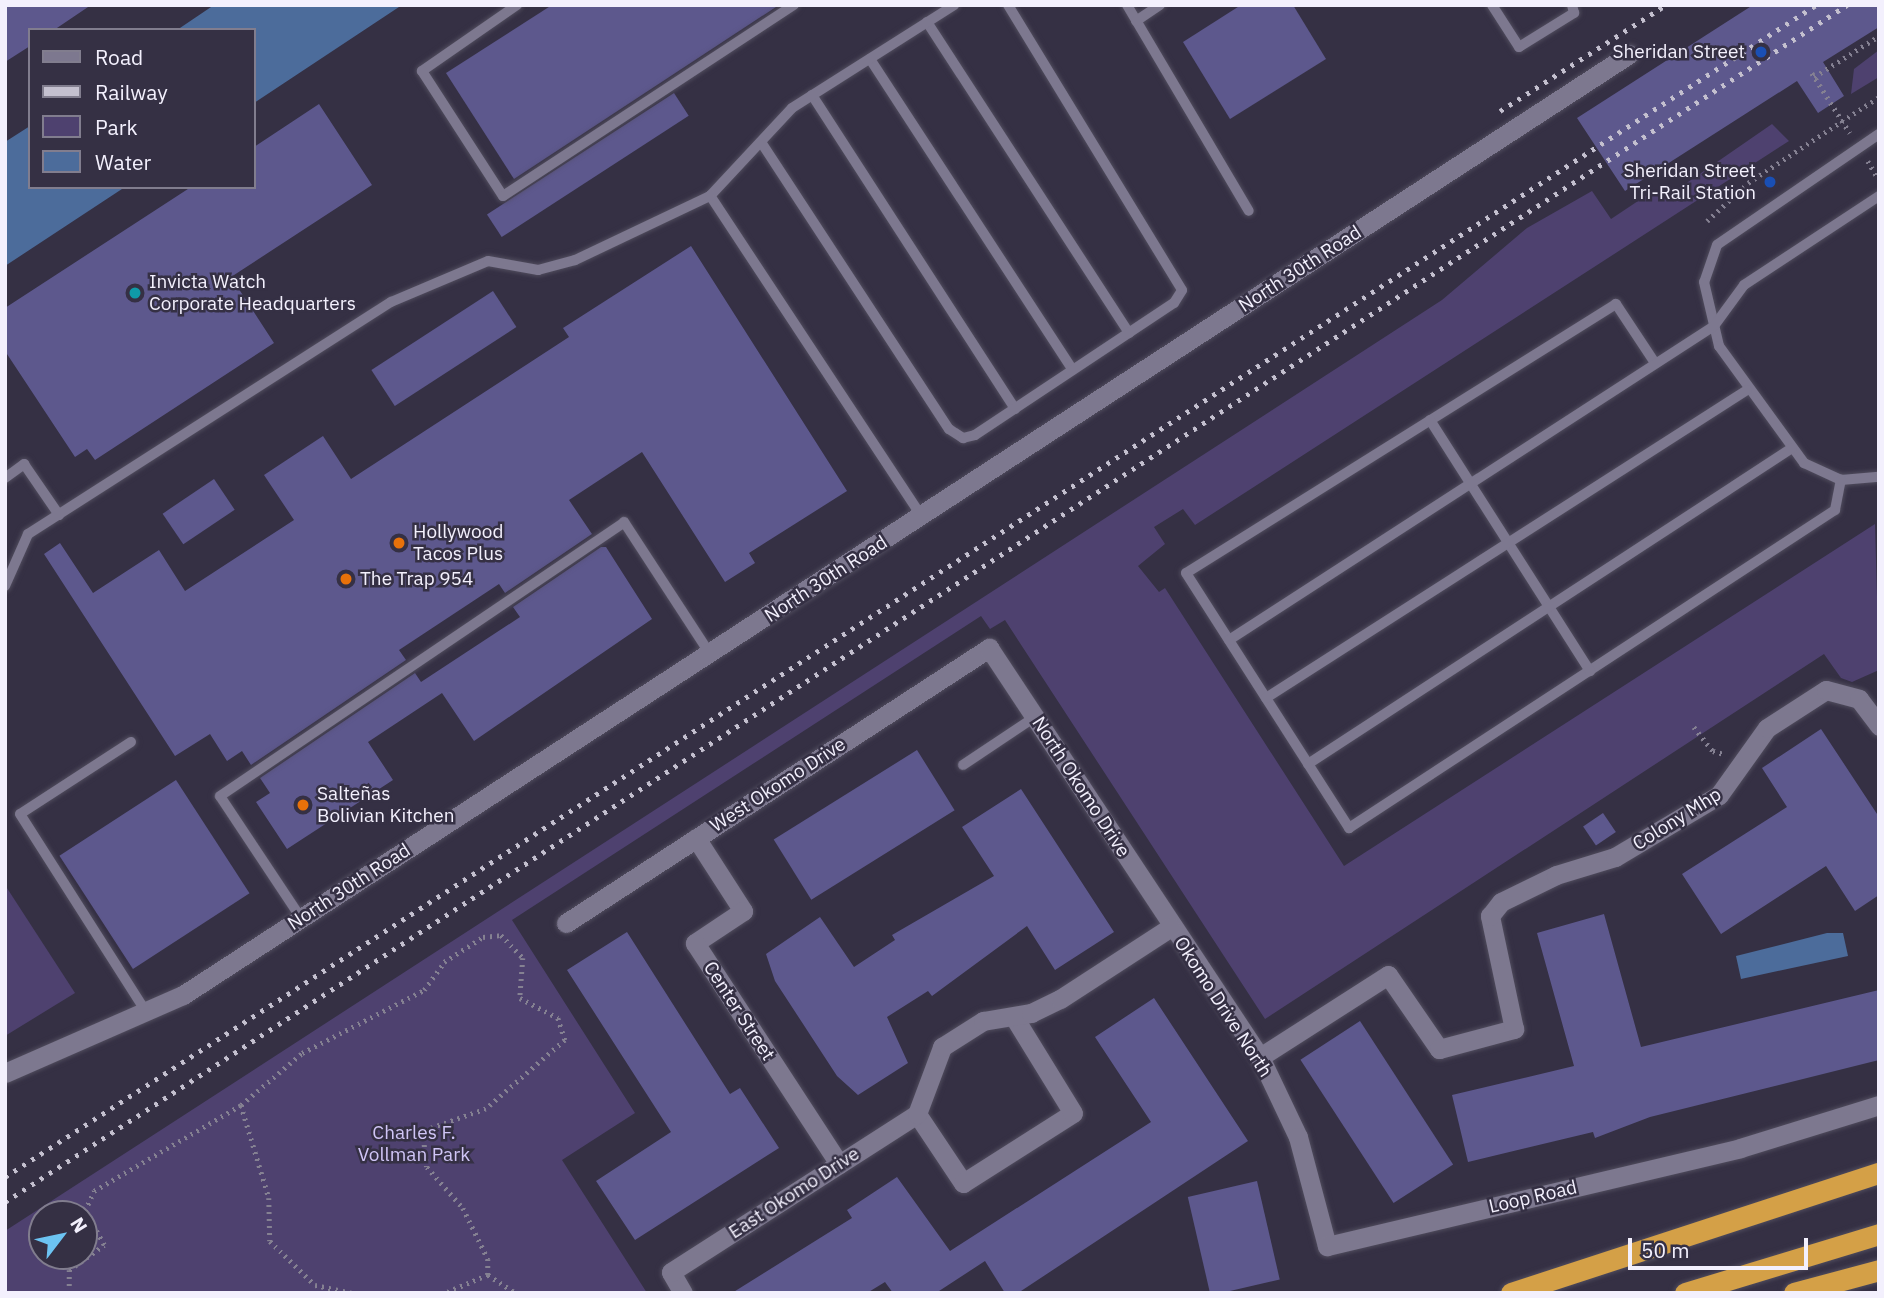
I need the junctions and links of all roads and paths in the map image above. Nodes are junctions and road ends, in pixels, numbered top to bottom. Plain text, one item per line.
1 (517, 5) edge
2 (794, 5) edge
3 (954, 5) edge
4 (1008, 5) edge
5 (1127, 5) edge
6 (1160, 5) edge
7 (1492, 5) edge
8 (1572, 5) edge
9 (1136, 20) junction
10 (927, 22) junction
11 (1879, 36) edge
12 (1629, 54) dead end
13 (870, 59) junction
14 (812, 95) junction
15 (1879, 97) edge
16 (1843, 121) junction
17 (1850, 133) dead end
18 (1879, 134) edge
19 (761, 142) junction
20 (1866, 158) dead end
21 (1878, 178) edge
22 (1879, 196) edge
23 (710, 197) junction
24 (1249, 211) dead end
25 (1707, 221) dead end
26 (1714, 326) junction
27 (1129, 333) junction
28 (1655, 363) junction
29 (1073, 370) junction
30 (1747, 390) junction
31 (1015, 409) junction
32 (1430, 420) junction
33 (1792, 448) junction
34 (1879, 477) edge
35 (5, 478) edge
36 (1841, 480) junction
37 (1471, 483) junction
38 (59, 515) junction
39 (922, 517) junction
40 (1509, 542) junction
41 (5, 554) edge
42 (14, 567) junction
43 (5, 586) edge
44 (1549, 606) junction
45 (1229, 640) junction
46 (989, 648) joint
47 (710, 654) junction
48 (1590, 671) junction
49 (1266, 698) junction
50 (1035, 717) junction
51 (1879, 726) edge
52 (1695, 727) dead end
53 (131, 742) dead end
54 (1732, 757) dead end
55 (1308, 764) junction
56 (963, 765) dead end
57 (696, 838) junction
58 (301, 918) junction
59 (566, 923) dead end
60 (1171, 927) junction
61 (145, 1010) junction
62 (1014, 1017) junction
63 (1260, 1058) junction
64 (5, 1073) edge
65 (241, 1105) junction
66 (1879, 1105) edge
67 (917, 1114) junction
68 (839, 1164) junction
69 (1879, 1173) edge
70 (1879, 1234) edge
71 (1327, 1246) joint
72 (1879, 1269) edge
73 (488, 1275) junction
74 (315, 1285) junction
75 (69, 1293) edge
76 (318, 1293) edge
77 (352, 1293) edge
78 (446, 1293) edge
79 (516, 1293) edge
80 (683, 1293) edge
81 (1511, 1293) edge
82 (1685, 1293) edge
83 (1794, 1293) edge

1 - 2 lane
3 - 10 lane
4 - 27 lane
5 - 9 lane
6 - 9 lane
7 - 8 lane
9 - 24 lane
10 - 13 lane
10 - 27 lane
11 - 16 path
12 - 39 street, North 30th Road
13 - 14 lane
13 - 29 lane
14 - 19 lane
14 - 31 lane
15 - 16 path
16 - 17 path
16 - 25 path
18 - 26 lane
19 - 23 lane
19 - 31 lane
20 - 21 path
22 - 26 lane
23 - 38 lane
23 - 39 lane
26 - 28 lane
26 - 30 lane
27 - 29 lane
28 - 32 lane
28 - 37 lane
29 - 31 lane
30 - 33 lane
30 - 40 lane
32 - 37 lane
32 - 45 lane
33 - 36 lane
33 - 44 lane
34 - 36 lane
35 - 38 lane
36 - 48 lane
37 - 40 lane
37 - 45 lane
38 - 42 lane
39 - 47 street, North 30th Road
40 - 44 lane
40 - 49 lane
41 - 42 lane
42 - 43 lane
44 - 48 lane
44 - 55 lane
45 - 49 lane
46 - 50 street, North Okomo Drive
46 - 57 street, West Okomo Drive
47 - 58 street, North 30th Road
47 - 58 lane
48 - 55 lane
49 - 55 lane
50 - 56 lane
50 - 60 street, North Okomo Drive
51 - 63 street, Colony Mhp
52 - 54 path
53 - 61 lane
57 - 59 street, West Okomo Drive
57 - 68 street, Center Street
58 - 61 street, North 30th Road
60 - 62 street
60 - 63 street, Okomo Drive North
61 - 64 street, North 30th Road
62 - 67 street
62 - 67 street
63 - 71 street, Okomo Drive North
65 - 73 path
65 - 74 path
65 - 75 path
66 - 71 street, Loop Road
67 - 68 street, East Okomo Drive
68 - 80 street, East Okomo Drive
69 - 81 highway
70 - 82 highway
72 - 83 highway
73 - 78 path
73 - 79 path
74 - 76 path
74 - 77 path

